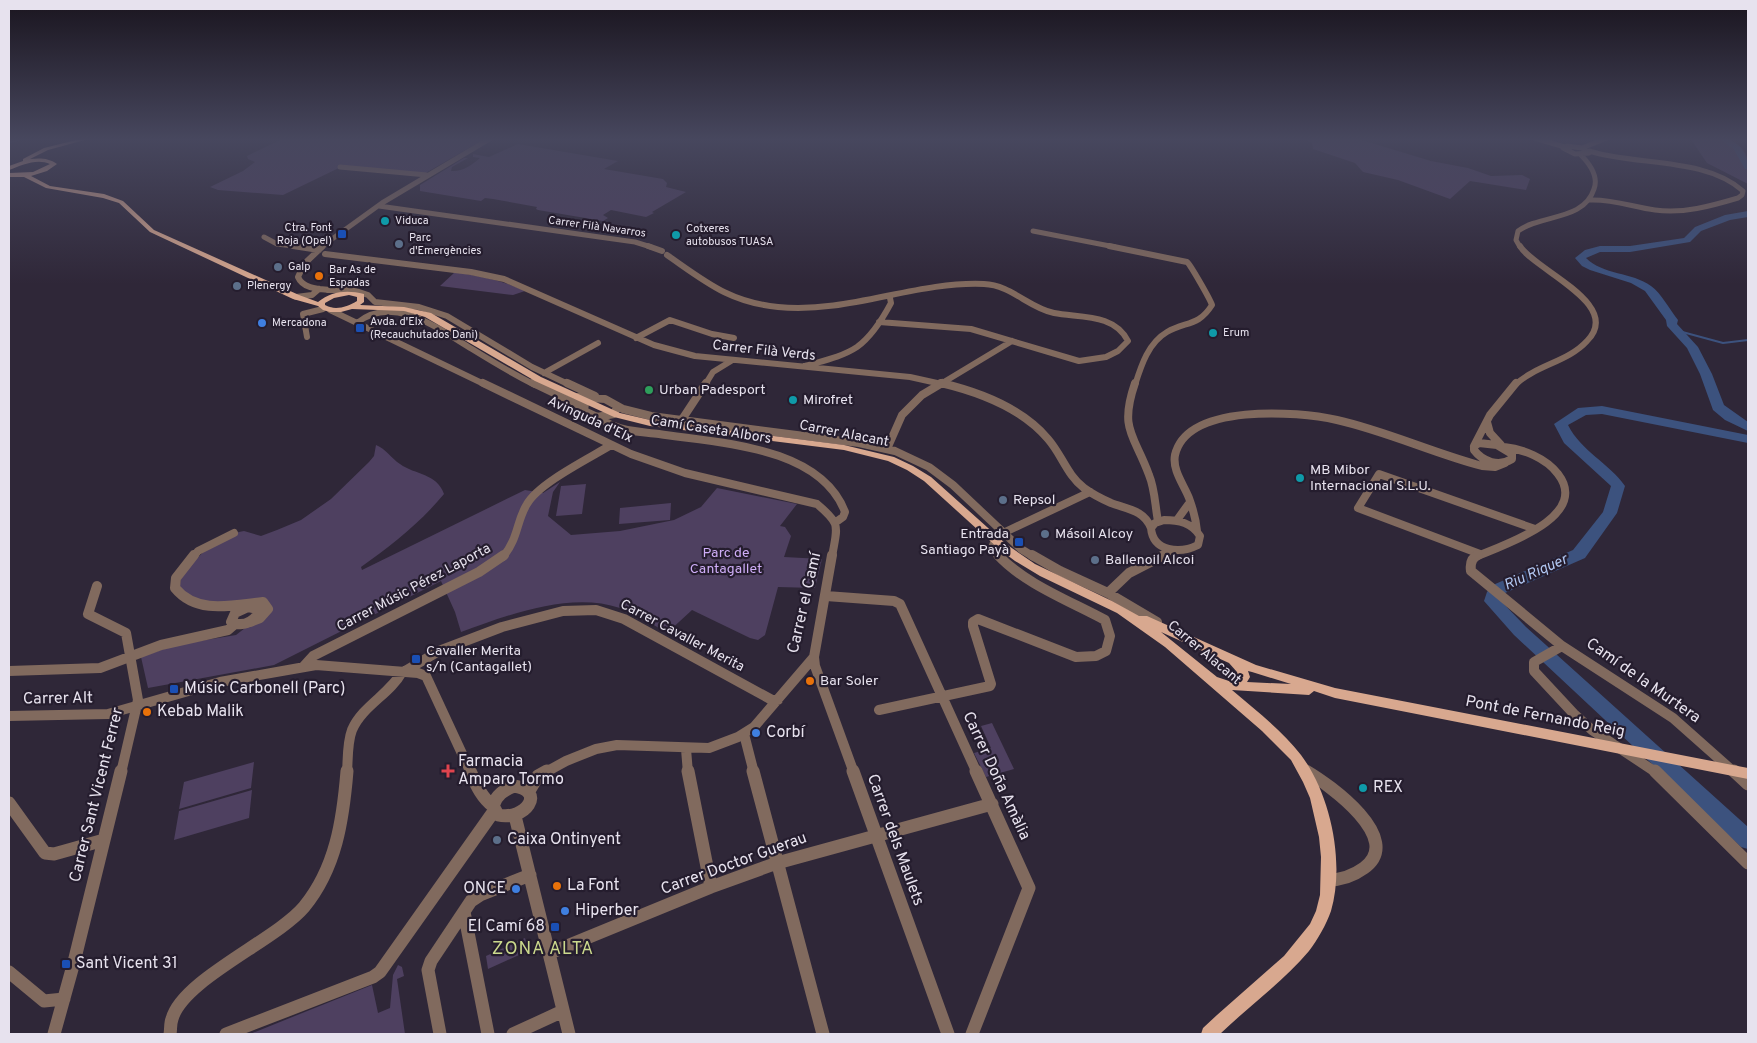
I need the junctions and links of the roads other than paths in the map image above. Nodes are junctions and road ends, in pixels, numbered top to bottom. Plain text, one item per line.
1 (47, 187) edge
2 (410, 187) edge
3 (1594, 187) edge
4 (1737, 187) edge
5 (1594, 191) junction
6 (1590, 200) junction
7 (1616, 200) junction
8 (378, 206) junction
9 (1033, 230) dead end
10 (264, 237) dead end
11 (325, 252) junction
12 (308, 260) joint
13 (327, 293) junction
14 (890, 298) junction
15 (299, 299) junction
16 (360, 302) junction
17 (352, 307) junction
18 (372, 307) junction
19 (325, 308) junction
20 (433, 310) junction
21 (341, 312) junction
22 (419, 315) junction
23 (879, 322) junction
24 (357, 323) junction
25 (307, 336) dead end
26 (636, 338) junction
27 (734, 338) dead end
28 (1012, 341) junction
29 (598, 343) dead end
30 (732, 361) junction
31 (803, 368) junction
32 (544, 373) junction
33 (940, 382) junction
34 (603, 399) junction
35 (585, 401) junction
36 (613, 411) junction
37 (597, 416) junction
38 (681, 421) junction
39 (1487, 422) junction
40 (611, 446) junction
41 (1503, 447) junction
42 (887, 448) junction
43 (1474, 448) junction
44 (1447, 454) junction
45 (1530, 455) junction
46 (1513, 456) junction
47 (1505, 463) junction
48 (1090, 492) junction
49 (1190, 502) junction
50 (1177, 520) junction
51 (1158, 521) junction
52 (836, 522) junction
53 (1151, 528) junction
54 (1535, 529) junction
55 (1197, 531) junction
56 (234, 533) dead end
57 (999, 536) junction
58 (1170, 550) junction
59 (1480, 554) junction
60 (97, 586) dead end
61 (1108, 593) junction
62 (826, 596) junction
63 (1119, 609) junction
64 (250, 622) junction
65 (235, 624) junction
66 (1178, 635) junction
67 (1199, 645) junction
68 (1562, 646) junction
69 (1181, 652) junction
70 (430, 656) junction
71 (131, 657) junction
72 (814, 657) junction
73 (1233, 660) junction
74 (303, 667) junction
75 (9, 671) edge
76 (402, 672) junction
77 (426, 676) junction
78 (1214, 681) junction
79 (1229, 685) junction
80 (1335, 693) junction
81 (942, 698) junction
82 (778, 700) junction
83 (137, 706) junction
84 (879, 710) dead end
85 (9, 716) edge
86 (744, 734) junction
87 (686, 749) junction
88 (1304, 770) junction
89 (1748, 774) edge
90 (1748, 784) edge
91 (529, 791) junction
92 (9, 803) edge
93 (992, 804) junction
94 (494, 808) junction
95 (515, 816) junction
96 (877, 836) junction
97 (104, 840) junction
98 (1748, 863) edge
99 (777, 864) junction
100 (530, 875) junction
101 (1328, 880) junction
102 (711, 887) junction
103 (464, 912) junction
104 (550, 953) junction
105 (9, 972) edge
106 (64, 999) junction
107 (563, 1010) junction
108 (54, 1034) edge
109 (170, 1034) edge
110 (226, 1034) edge
111 (440, 1034) edge
112 (488, 1034) edge
113 (513, 1034) edge
114 (569, 1034) edge
115 (823, 1034) edge
116 (948, 1034) edge
117 (972, 1034) edge
118 (1209, 1034) edge

1 - 15 main road
2 - 8 street
3 - 5 street
4 - 7 street
5 - 6 street
5 - 7 street
6 - 7 street
6 - 39 street
8 - 11 street
8 - 14 street, Carrer Filà Navarros
9 - 51 street
10 - 11 street, Carrer Filà Verds
11 - 12 street
11 - 26 street, Carrer Filà Verds
12 - 13 street
13 - 15 main road
13 - 15 street
13 - 16 main road, Carrer Alacant
13 - 19 main road
13 - 20 street
14 - 23 street
14 - 28 street
15 - 19 main road
16 - 17 main road
16 - 18 main road, Carrer Alacant
17 - 18 main road, Carrer Alacant
17 - 21 main road
18 - 22 main road, Carrer Alacant
19 - 21 main road
19 - 25 street
20 - 22 street, Carrer Alacant
20 - 32 street
21 - 24 street, Avinguda d'Elx
22 - 24 street, Carrer Alacant
22 - 35 main road, Carrer Alacant
23 - 28 street
23 - 31 street
24 - 40 street, Avinguda d'Elx
26 - 27 street
26 - 30 street, Carrer Filà Verds
28 - 33 street
29 - 32 street
30 - 31 street, Carrer Filà Verds
30 - 38 street
31 - 33 street, Carrer Filà Verds
32 - 34 street
33 - 42 street
33 - 48 street, Carrer Filà Verds
34 - 35 street
34 - 36 street
35 - 36 main road, Carrer Alacant
35 - 37 street
36 - 37 street
36 - 38 street, Carrer Alacant
36 - 57 main road, Carrer Alacant
37 - 52 street, Camí Caseta Albors
38 - 42 street, Carrer Alacant
39 - 41 street
39 - 43 street
40 - 52 street, Avinguda d'Elx
40 - 74 street, Carrer Músic Pérez Laporta
41 - 43 street
41 - 45 street
41 - 46 street
42 - 57 street, Carrer Alacant
43 - 44 street
43 - 47 street
44 - 47 street
44 - 49 street
45 - 46 street
45 - 54 street
46 - 47 street
48 - 53 street, Carrer Filà Verds
48 - 57 street
49 - 50 street
49 - 55 street
50 - 51 street
50 - 55 street
51 - 53 street
52 - 62 street, Carrer el Camí
53 - 58 street
54 - 59 street
54 - 59 street
55 - 58 street
56 - 64 street
57 - 61 street, Carrer Alacant
57 - 63 main road, Carrer Alacant
57 - 81 street
58 - 61 street
59 - 68 street, Camí de la Murtera
60 - 71 street, Carrer Sant Vicent Ferrer
61 - 66 street, Carrer Alacant
62 - 72 street, Carrer el Camí
62 - 81 street, Carrer Doña Amàlia
63 - 66 main road, Pont de Fernando Reig
63 - 69 main road, Carrer Alacant
64 - 65 street
64 - 65 street
65 - 71 street
66 - 67 main road, Pont de Fernando Reig
67 - 69 main road
67 - 73 main road, Pont de Fernando Reig
68 - 90 street, Camí de la Murtera
68 - 98 street
69 - 78 main road, Carrer Alacant
70 - 76 street, Carrer Cavaller Merita
70 - 77 street
70 - 82 street, Carrer Cavaller Merita
71 - 75 street
71 - 83 street, Carrer Sant Vicent Ferrer
72 - 82 street, Carrer el Camí
72 - 96 street, Carrer dels Maulets
73 - 79 main road
73 - 80 main road, Pont de Fernando Reig
74 - 76 street, Carrer Alt
74 - 83 street, Carrer Alt
76 - 77 street
76 - 109 street, Carrer Cavaller Merita
77 - 94 street
78 - 79 main road, Pont de Fernando Reig
78 - 88 main road, Carrer Alacant
79 - 80 main road, Pont de Fernando Reig
80 - 89 main road, Pont de Fernando Reig
81 - 84 street
81 - 93 street, Carrer Doña Amàlia
82 - 86 street, Carrer el Camí
83 - 85 street, Carrer Alt
83 - 97 street, Carrer Sant Vicent Ferrer
86 - 87 street, Carrer el Camí
86 - 99 street
87 - 91 street, Carrer el Camí
87 - 102 street
88 - 101 main road, Carrer Alacant
88 - 101 street, Carrer Alacant
91 - 94 street
91 - 95 street
92 - 97 street
93 - 96 street, Carrer Doctor Guerau
93 - 117 street, Carrer Doña Amàlia
94 - 95 street
94 - 110 street
95 - 100 street
96 - 99 street, Carrer Doctor Guerau
96 - 116 street, Carrer dels Maulets
97 - 106 street, Carrer Sant Vicent Ferrer
99 - 102 street, Carrer Doctor Guerau
99 - 115 street
100 - 103 street
100 - 104 street
101 - 118 main road, Carrer Alacant
102 - 104 street, Carrer Doctor Guerau
103 - 111 street
103 - 112 street
104 - 107 street
105 - 106 street
106 - 108 street, Carrer Sant Vicent Ferrer
107 - 113 street
107 - 114 street

